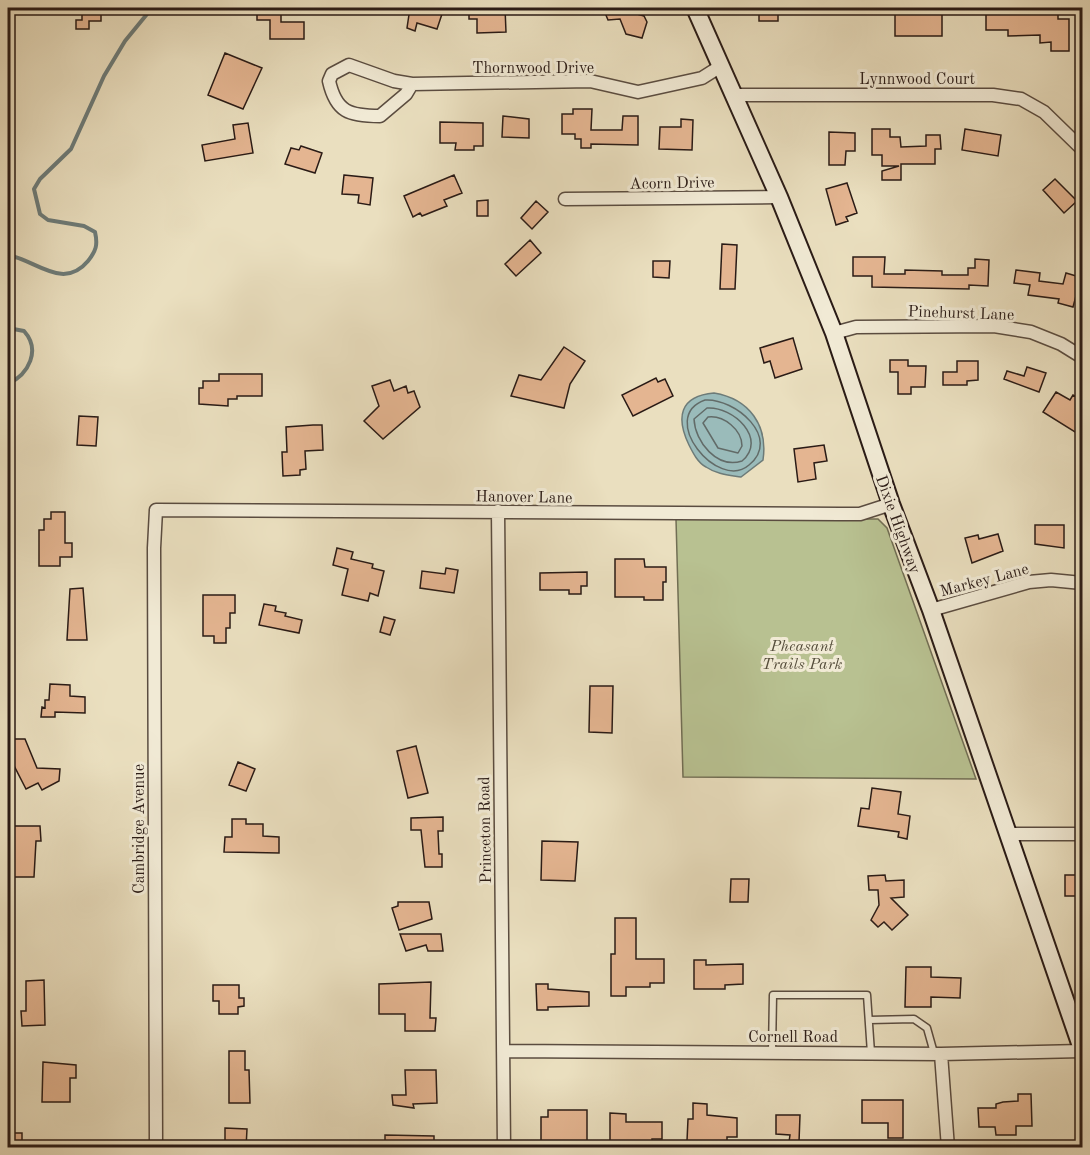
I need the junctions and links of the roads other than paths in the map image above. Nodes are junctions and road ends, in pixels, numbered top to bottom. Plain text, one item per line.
1 (695, 8) edge
2 (721, 66) junction
3 (412, 84) junction
4 (733, 95) junction
5 (1083, 149) edge
6 (779, 197) junction
7 (564, 199) dead end
8 (834, 333) junction
9 (1083, 357) edge
10 (891, 504) junction
11 (156, 510) joint
12 (498, 512) junction
13 (1083, 583) edge
14 (930, 610) junction
15 (1008, 834) junction
16 (1083, 834) edge
17 (869, 1020) junction
18 (1083, 1050) edge
19 (503, 1051) junction
20 (772, 1053) junction
21 (871, 1053) junction
22 (938, 1054) junction
23 (156, 1148) edge
24 (504, 1148) edge
25 (948, 1148) edge

1 - 2 main road, Dixie Highway
2 - 3 street, Thornwood Drive
2 - 4 main road, Dixie Highway
3 - 3 street, Thornwood Drive
4 - 5 street, Lynnwood Court
4 - 6 main road, Dixie Highway
6 - 7 street, Acorn Drive
6 - 8 main road, Dixie Highway
8 - 9 street, Pinehurst Lane
8 - 10 main road, Dixie Highway
10 - 12 street, Hanover Lane
10 - 14 main road, Dixie Highway
11 - 12 street, Hanover Lane
11 - 23 street, Cambridge Avenue
12 - 19 street, Princeton Road
13 - 14 street, Markey Lane
14 - 15 main road, Dixie Highway
15 - 16 street
15 - 18 main road, Dixie Highway
17 - 20 lane
17 - 21 lane
17 - 22 lane
18 - 22 street, Cornell Road
19 - 20 street, Cornell Road
19 - 24 street, Princeton Road
20 - 21 street, Cornell Road
21 - 22 street, Cornell Road
22 - 25 street

